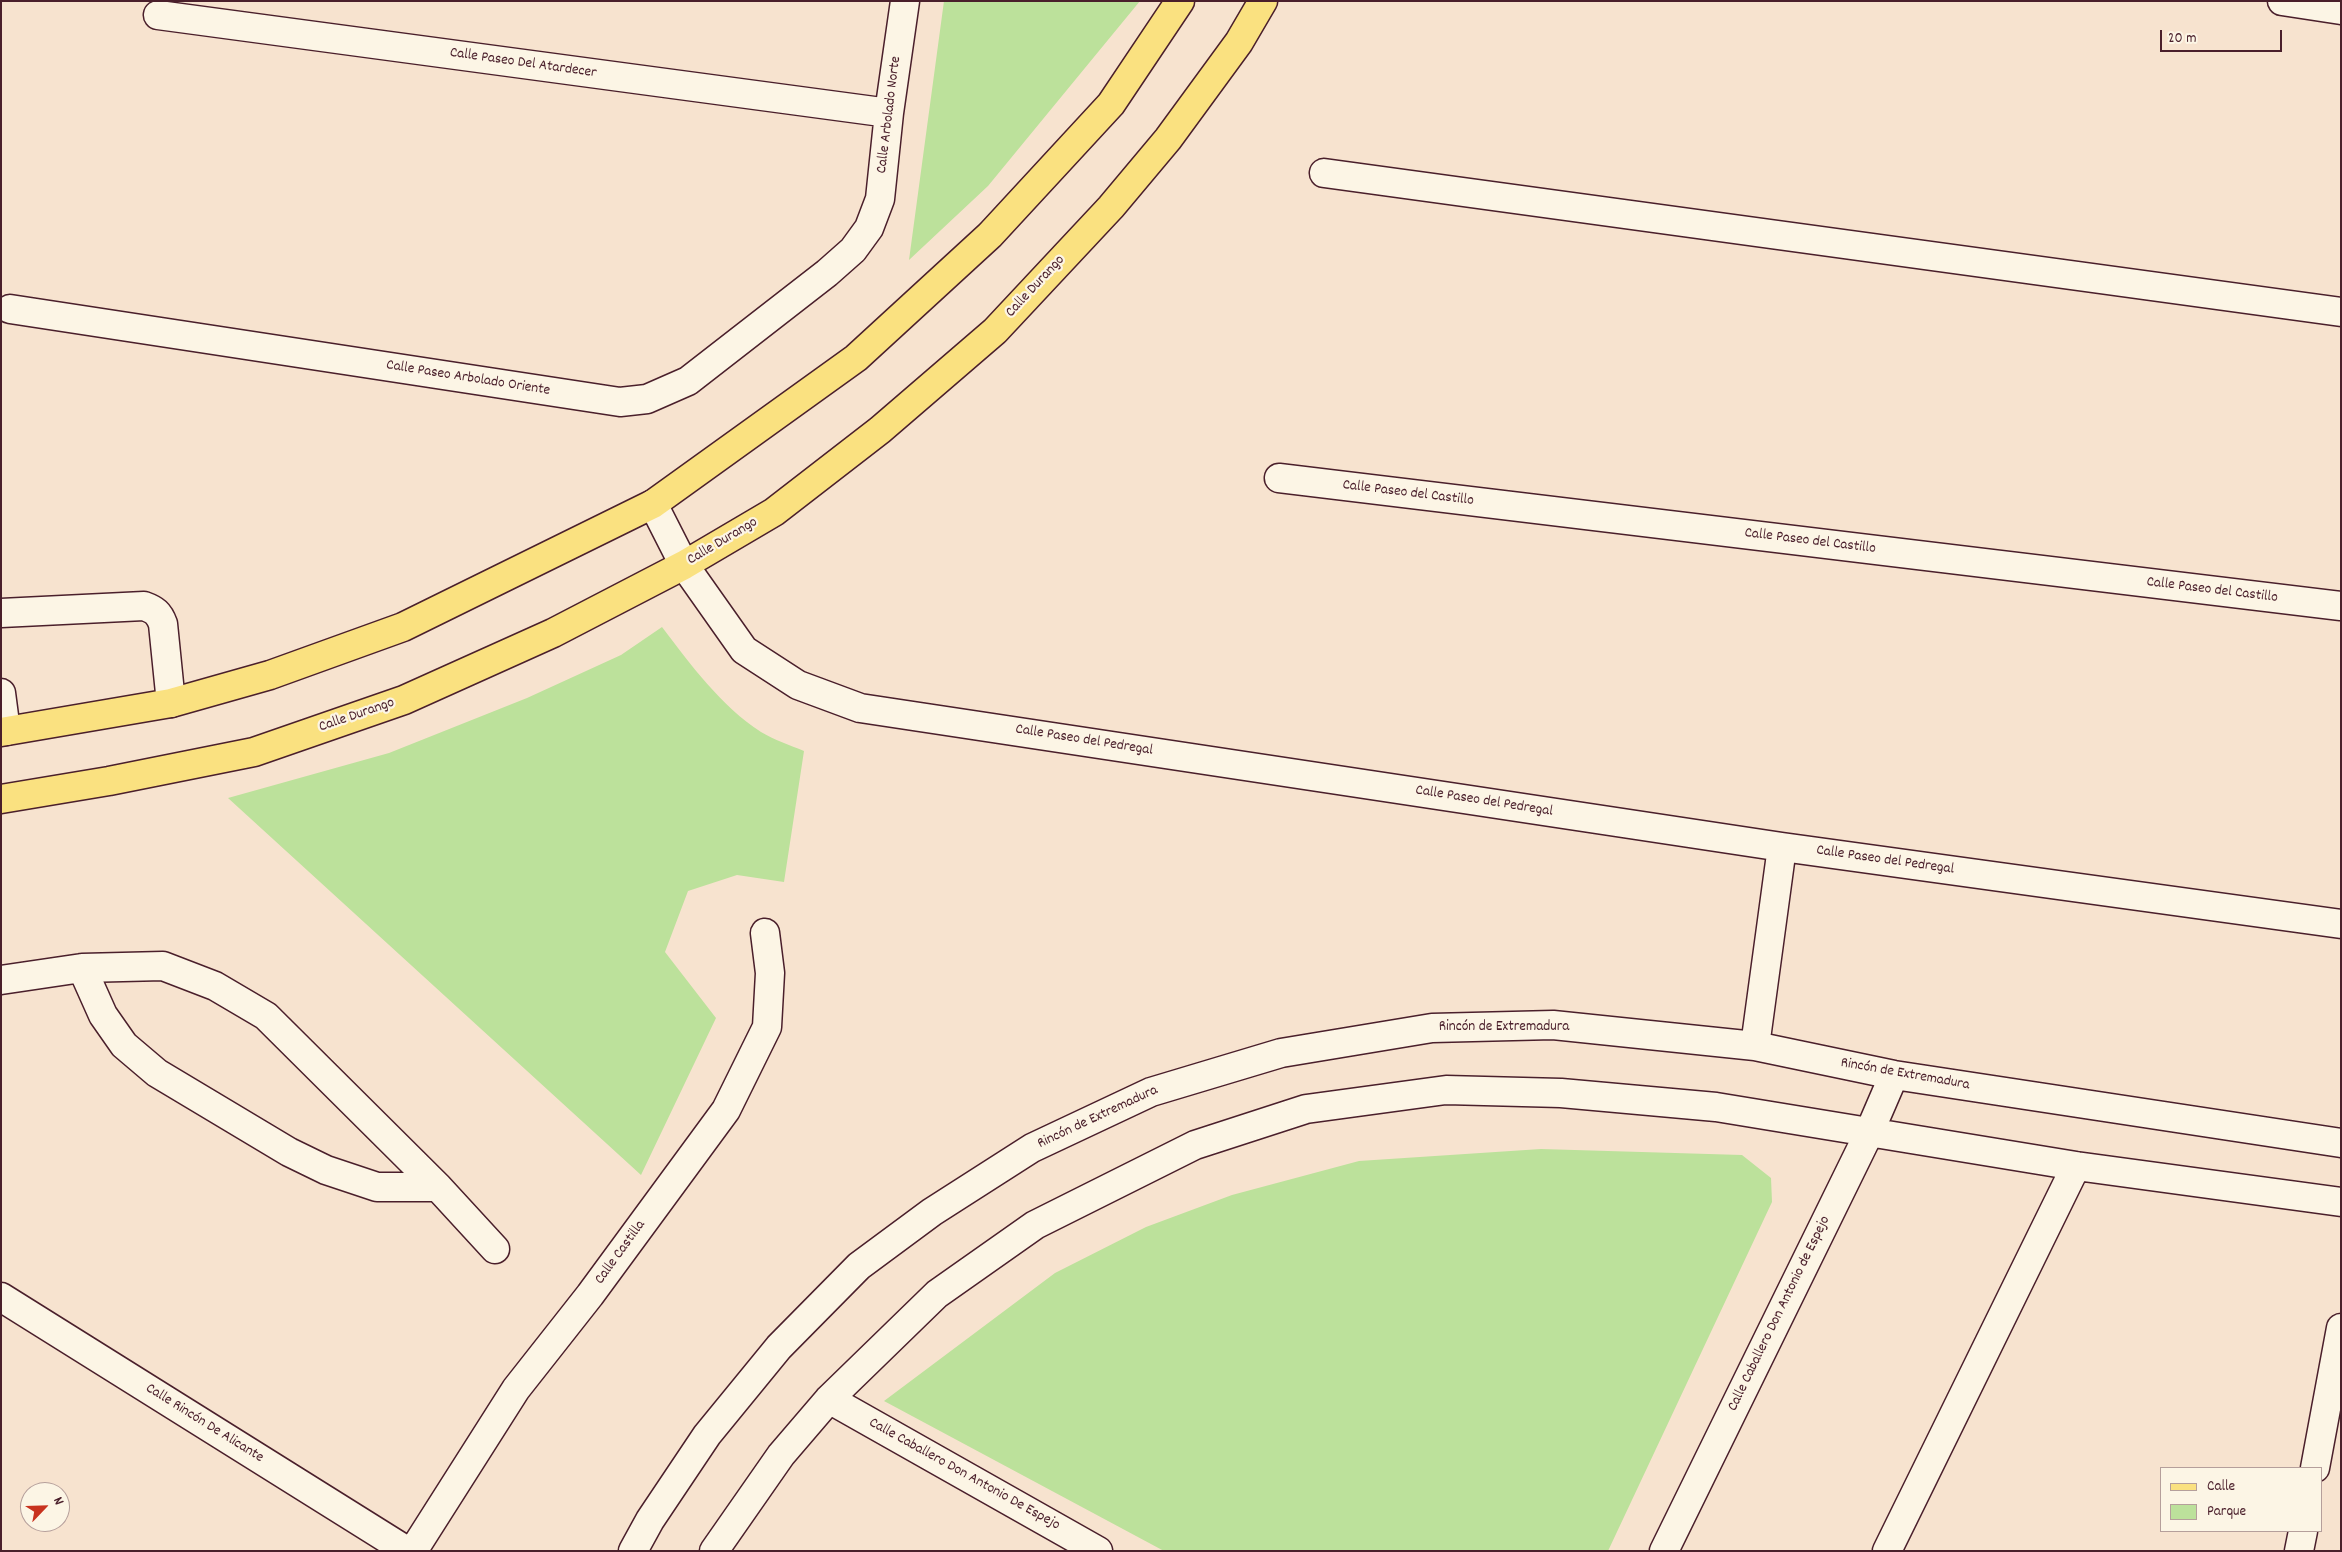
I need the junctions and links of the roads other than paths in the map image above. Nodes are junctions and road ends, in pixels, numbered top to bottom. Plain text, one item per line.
1 (905, 1) edge
2 (1180, 1) edge
3 (1263, 1) edge
4 (2282, 1) edge
5 (2341, 10) edge
6 (158, 15) dead end
7 (889, 113) junction
8 (1324, 173) dead end
9 (869, 228) joint
10 (10, 309) dead end
11 (2341, 312) edge
12 (1279, 478) dead end
13 (653, 504) junction
14 (684, 566) junction
15 (2341, 606) edge
16 (1, 613) edge
17 (1, 693) edge
18 (171, 703) junction
19 (4, 732) edge
20 (1, 799) edge
21 (1782, 847) junction
22 (2341, 924) edge
23 (765, 933) dead end
24 (82, 968) junction
25 (1, 980) edge
26 (1756, 1046) junction
27 (1894, 1075) junction
28 (1869, 1133) junction
29 (2341, 1143) edge
30 (2076, 1166) junction
31 (438, 1187) junction
32 (2341, 1202) edge
33 (495, 1249) dead end
34 (1, 1297) edge
35 (2341, 1328) edge
36 (829, 1399) junction
37 (2314, 1467) edge
38 (2303, 1532) edge
39 (407, 1551) edge
40 (413, 1551) edge
41 (633, 1551) edge
42 (714, 1551) edge
43 (1098, 1551) edge
44 (1664, 1551) edge
45 (1887, 1551) edge
46 (2299, 1551) edge

1 - 7 street, Calle Arbolado Norte
2 - 13 main road
3 - 14 main road, Calle Durango
4 - 5 street
6 - 7 street, Calle Paseo Del Atardecer
7 - 9 street, Calle Arbolado Norte
8 - 11 street
9 - 10 street, Calle Paseo Arbolado Oriente
12 - 15 street, Calle Paseo del Castillo
13 - 14 street, Calle Paseo del Pedregal
13 - 18 main road
14 - 20 main road, Calle Durango
14 - 21 street, Calle Paseo del Pedregal
16 - 18 street
17 - 19 street
18 - 19 main road
21 - 22 street, Calle Paseo del Pedregal
21 - 26 street
23 - 40 street, Calle Castilla
24 - 25 street
24 - 31 street
24 - 31 street
26 - 27 street, Rincón de Extremadura
26 - 41 street, Rincón de Extremadura
27 - 28 street, Calle Caballero Don Antonio de Espejo
27 - 29 street, Rincón de Extremadura
28 - 30 street
28 - 36 street
28 - 44 street, Calle Caballero Don Antonio de Espejo
30 - 32 street
30 - 45 street
31 - 33 street
34 - 39 street, Calle Rincón De Alicante
35 - 37 street
36 - 42 street
36 - 43 street, Calle Caballero Don Antonio De Espejo
38 - 46 street

